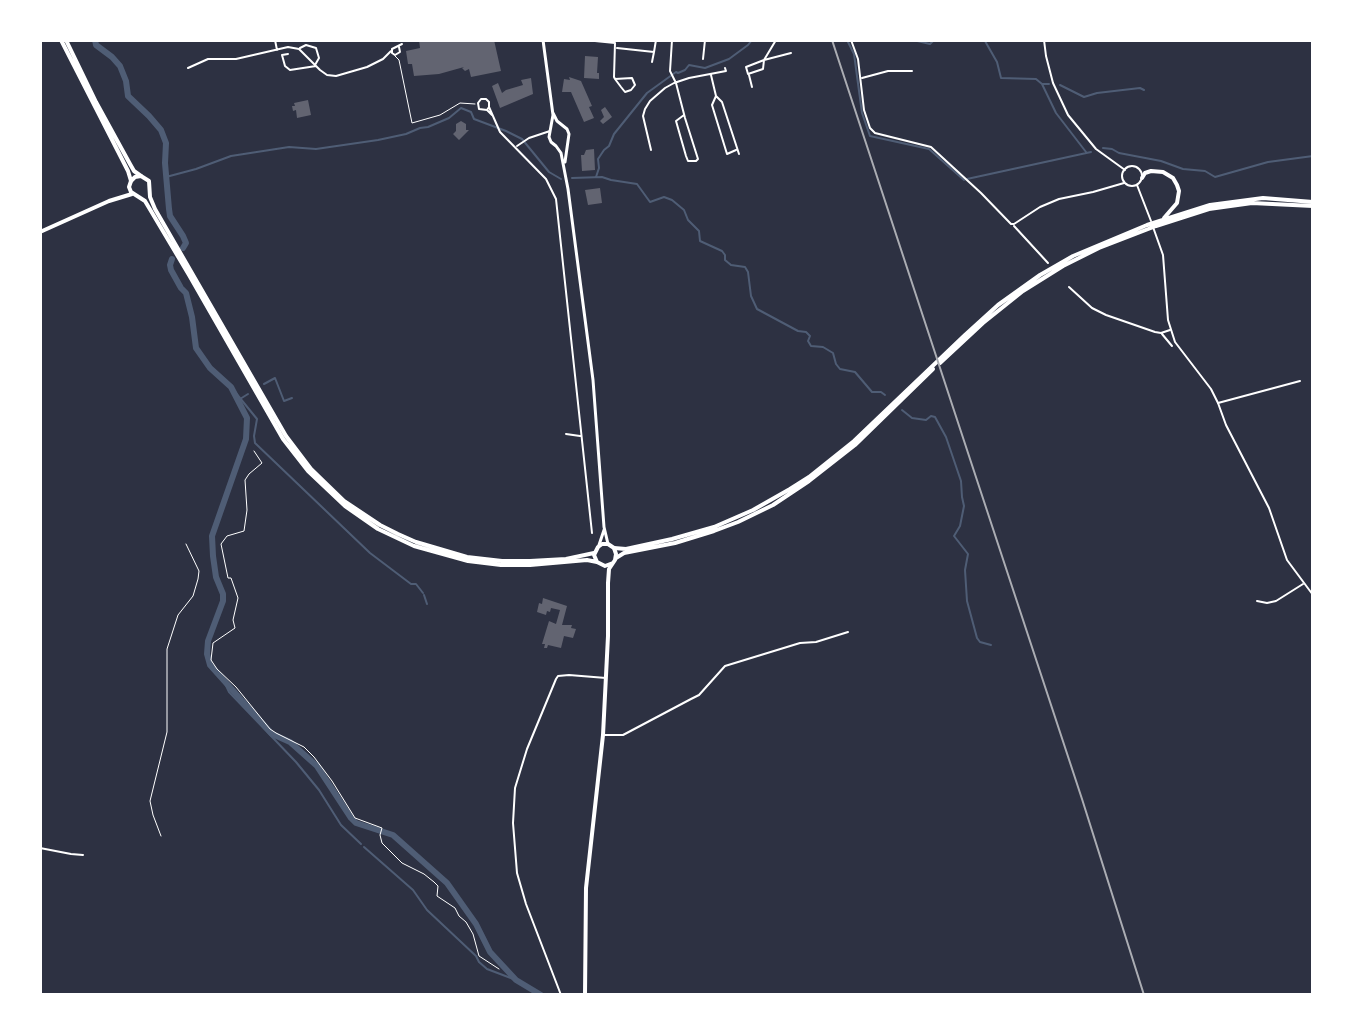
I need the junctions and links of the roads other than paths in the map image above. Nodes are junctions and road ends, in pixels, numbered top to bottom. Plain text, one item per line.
1 (64, 40) edge
2 (275, 40) edge
3 (405, 40) edge
4 (543, 40) edge
5 (585, 40) edge
6 (656, 40) edge
7 (672, 40) edge
8 (705, 40) edge
9 (776, 40) edge
10 (851, 40) edge
11 (1044, 40) edge
12 (399, 48) junction
13 (615, 48) junction
14 (299, 49) junction
15 (277, 50) junction
16 (654, 52) junction
17 (791, 53) dead end
18 (288, 54) dead end
19 (393, 54) junction
20 (703, 59) dead end
21 (764, 60) junction
22 (652, 62) dead end
23 (316, 66) junction
24 (188, 68) dead end
25 (725, 68) dead end
26 (912, 71) dead end
27 (711, 74) junction
28 (748, 74) junction
29 (615, 79) junction
30 (861, 79) junction
31 (676, 83) junction
32 (752, 87) dead end
33 (716, 96) junction
34 (478, 105) junction
35 (488, 109) junction
36 (552, 109) junction
37 (684, 115) junction
38 (560, 125) junction
39 (551, 130) junction
40 (538, 135) junction
41 (549, 140) junction
42 (567, 142) junction
43 (556, 146) junction
44 (516, 147) junction
45 (651, 150) dead end
46 (565, 169) junction
47 (1125, 170) junction
48 (141, 176) junction
49 (1142, 178) junction
50 (131, 181) junction
51 (1124, 183) junction
52 (1137, 185) junction
53 (129, 187) junction
54 (149, 191) junction
55 (132, 194) junction
56 (139, 197) junction
57 (109, 201) junction
58 (1313, 204) edge
59 (1162, 219) junction
60 (1013, 225) junction
61 (40, 232) edge
62 (175, 249) junction
63 (180, 257) junction
64 (1048, 263) dead end
65 (1069, 287) dead end
66 (1170, 330) junction
67 (1161, 333) junction
68 (1172, 346) dead end
69 (943, 357) junction
70 (935, 365) junction
71 (1300, 381) dead end
72 (1218, 403) junction
73 (566, 434) dead end
74 (581, 436) junction
75 (604, 527) junction
76 (592, 533) dead end
77 (608, 544) junction
78 (599, 545) junction
79 (614, 548) junction
80 (594, 553) junction
81 (614, 560) junction
82 (600, 564) junction
83 (608, 583) junction
84 (1304, 583) junction
85 (1313, 595) edge
86 (1257, 601) dead end
87 (848, 632) dead end
88 (606, 678) junction
89 (603, 735) junction
90 (40, 848) edge
91 (83, 855) dead end
92 (561, 995) edge
93 (585, 995) edge

1 - 48 main road
1 - 50 main road
2 - 15 street
3 - 12 street
4 - 36 main road
5 - 13 street
6 - 16 street
7 - 31 street
8 - 20 street
9 - 21 street
10 - 30 street
11 - 47 street
12 - 19 street
12 - 19 street
13 - 16 street
13 - 29 street
14 - 15 street
14 - 23 street
14 - 23 street
15 - 24 street
16 - 22 street
17 - 21 street
18 - 23 street
19 - 23 street
19 - 34 lane
21 - 28 street
21 - 28 street
25 - 27 street
26 - 30 street
27 - 31 street
27 - 33 street
28 - 32 street
29 - 29 street
30 - 60 street
31 - 37 street
31 - 45 street
33 - 33 street
34 - 35 street
34 - 35 street
35 - 44 street
36 - 38 main road
36 - 39 main road
37 - 37 street
38 - 39 main road
38 - 42 main road
39 - 40 street
39 - 41 main road
40 - 41 street
40 - 44 street
41 - 43 main road
42 - 43 main road
42 - 46 main road
43 - 46 main road
44 - 74 street
46 - 75 main road
47 - 49 street
47 - 51 street
48 - 50 main road
48 - 54 main road
49 - 52 street
49 - 59 main road
50 - 53 main road
51 - 52 street
51 - 60 street
52 - 66 street
53 - 55 main road
53 - 57 main road
54 - 56 main road
54 - 62 main road
55 - 56 main road
55 - 57 main road
56 - 62 main road
57 - 61 main road
58 - 59 main road
58 - 69 main road
59 - 69 main road
60 - 64 street
62 - 63 main road
63 - 80 main road
63 - 82 main road
65 - 67 street
66 - 67 street
66 - 72 street
67 - 68 street
69 - 70 main road
70 - 79 main road
70 - 81 main road
71 - 72 street
72 - 84 street
73 - 74 street
74 - 76 street
75 - 77 main road
75 - 78 main road
77 - 78 main road
77 - 79 main road
78 - 80 main road
79 - 81 main road
80 - 82 main road
81 - 82 main road
81 - 83 main road
82 - 83 main road
83 - 88 main road
84 - 85 street
84 - 86 street
87 - 89 street
88 - 89 main road
88 - 92 street
89 - 93 main road
90 - 91 street

